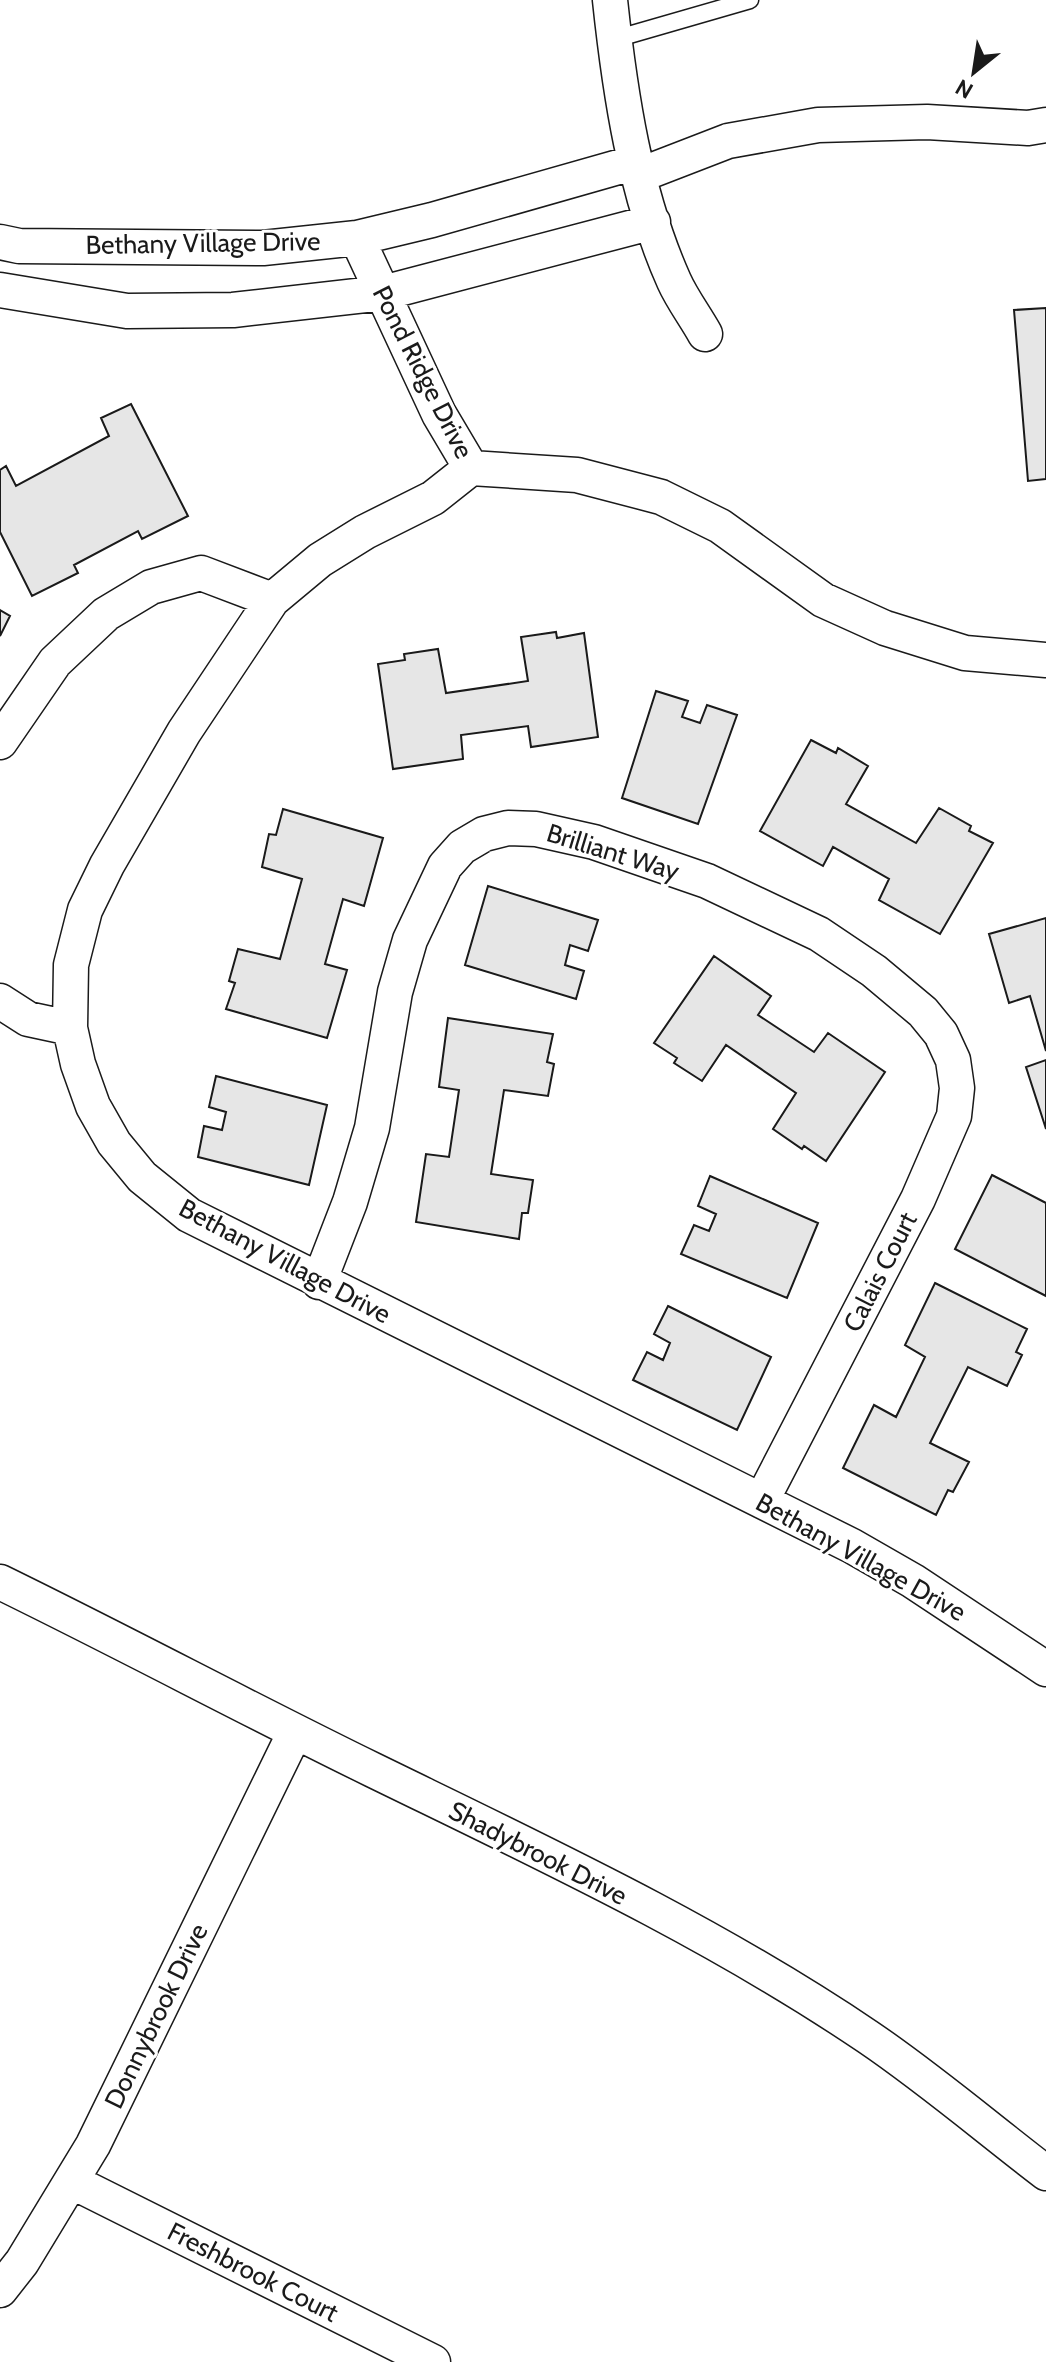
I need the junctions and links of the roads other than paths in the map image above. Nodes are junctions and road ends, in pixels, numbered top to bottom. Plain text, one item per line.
1 (610, 0) edge
2 (750, 0) edge
3 (615, 39) junction
4 (1046, 125) edge
5 (638, 169) junction
6 (653, 222) junction
7 (357, 238) junction
8 (0, 242) edge
9 (0, 290) edge
10 (383, 293) junction
11 (705, 334) dead end
12 (471, 468) junction
13 (272, 600) junction
14 (1046, 660) edge
15 (0, 742) edge
16 (0, 1001) edge
17 (70, 1028) junction
18 (941, 1034) joint
19 (319, 1282) junction
20 (762, 1500) junction
21 (0, 1582) edge
22 (1046, 1669) edge
23 (295, 1732) junction
24 (1046, 2173) edge
25 (73, 2182) junction
26 (0, 2290) edge
27 (433, 2362) edge

1 - 3 street
2 - 3 lane
3 - 5 street
4 - 5 street, Bethany Village Drive
5 - 6 street
5 - 7 street, Bethany Village Drive
6 - 10 street
6 - 11 street
7 - 8 street, Bethany Village Drive
7 - 10 street, Pond Ridge Drive
9 - 10 street
10 - 12 street, Pond Ridge Drive
12 - 13 street, Bethany Village Drive
12 - 14 street, Pond Ridge Drive
13 - 15 street
13 - 17 street, Bethany Village Drive
16 - 17 street
17 - 19 street, Bethany Village Drive
18 - 19 street, Brilliant Way
18 - 20 street, Calais Court
19 - 20 street, Bethany Village Drive
20 - 22 street, Bethany Village Drive
21 - 23 street, Shadybrook Drive
23 - 24 street, Shadybrook Drive
23 - 25 street, Donnybrook Drive
25 - 26 street, Donnybrook Drive
25 - 27 street, Freshbrook Court

